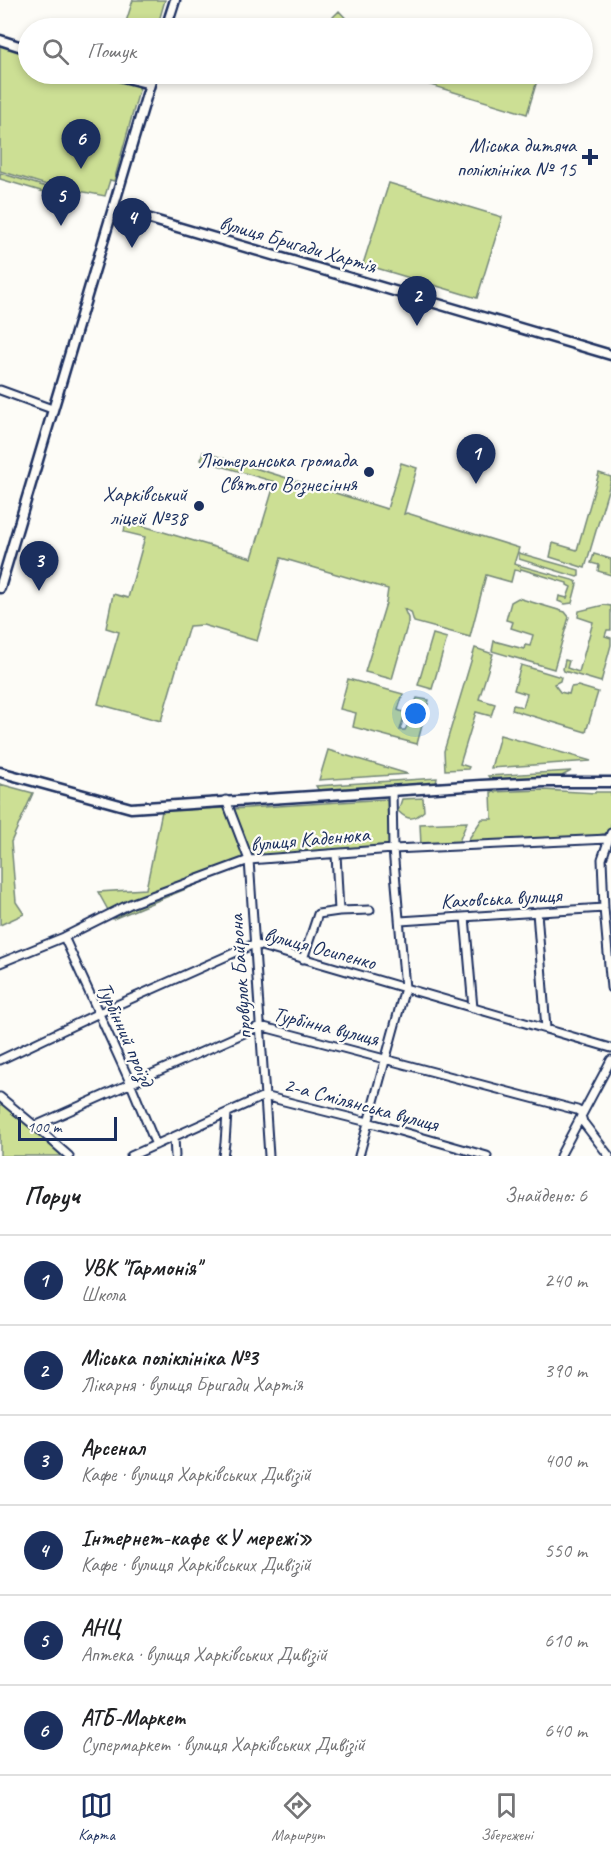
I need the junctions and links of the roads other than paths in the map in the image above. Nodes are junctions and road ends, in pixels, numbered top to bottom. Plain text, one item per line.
1 (175, 0) edge
2 (169, 18) edge
3 (0, 40) edge
4 (18, 46) edge
5 (150, 84) edge
6 (113, 208) junction
7 (611, 355) edge
8 (0, 390) edge
9 (52, 409) junction
10 (0, 588) edge
11 (0, 772) edge
12 (611, 782) edge
13 (392, 790) junction
14 (226, 800) junction
15 (610, 836) edge
16 (393, 849) junction
17 (336, 854) junction
18 (611, 859) edge
19 (249, 860) junction
20 (602, 860) junction
21 (604, 909) junction
22 (370, 910) dead end
23 (339, 912) junction
24 (537, 912) junction
25 (465, 917) junction
26 (400, 921) junction
27 (63, 937) junction
28 (254, 945) junction
29 (303, 959) junction
30 (0, 963) edge
31 (405, 988) junction
32 (611, 988) edge
33 (473, 1008) junction
34 (99, 1013) junction
35 (260, 1026) junction
36 (546, 1029) junction
37 (611, 1047) edge
38 (386, 1059) junction
39 (0, 1060) edge
40 (611, 1060) edge
41 (130, 1082) junction
42 (264, 1096) junction
43 (0, 1097) edge
44 (227, 1113) junction
45 (581, 1118) junction
46 (368, 1122) junction
47 (35, 1126) junction
48 (174, 1137) junction
49 (156, 1145) junction
50 (69, 1156) edge
51 (131, 1156) edge
52 (175, 1156) edge
53 (223, 1156) edge
54 (269, 1156) edge
55 (359, 1156) edge
56 (487, 1156) edge
57 (560, 1156) edge
58 (609, 1156) edge

1 - 2 street
3 - 4 street
5 - 6 street
6 - 7 street, вулиця Бригади Хартія
6 - 9 street
8 - 9 street
9 - 10 street
11 - 14 street, вулиця Каденюка
12 - 13 street, вулиця Каденюка
13 - 14 street, вулиця Каденюка
13 - 16 street
14 - 19 street, провулок Байрона
15 - 16 street, вулиця Каденюка
15 - 20 street
16 - 17 street, вулиця Каденюка
16 - 26 street
17 - 19 street, вулиця Каденюка
17 - 23 street
18 - 20 street
19 - 27 street, вулиця Каденюка
19 - 28 street, провулок Байрона
20 - 21 street
21 - 24 street, Каховська вулиця
21 - 32 street
22 - 23 street
23 - 29 street
24 - 25 street, Каховська вулиця
24 - 36 street
25 - 26 street, Каховська вулиця
25 - 33 street
26 - 31 street
27 - 30 street, вулиця Каденюка
27 - 34 street, Турбінний проїзд
28 - 29 street, вулиця Осипенко
28 - 34 street, вулиця Осипенко
28 - 35 street, провулок Байрона
29 - 31 street, вулиця Осипенко
31 - 33 street, вулиця Осипенко
31 - 38 street
33 - 36 street, вулиця Осипенко
34 - 39 street, вулиця Осипенко
34 - 41 street, Турбінний проїзд
35 - 38 street, Турбінна вулиця
35 - 41 street, Турбінна вулиця
35 - 42 street, провулок Байрона
36 - 37 street, вулиця Осипенко
38 - 45 street, Турбінна вулиця
38 - 46 street
40 - 45 street
41 - 47 street, Турбінна вулиця
41 - 49 street, Турбінний проїзд
42 - 44 street, 2-а Смілянська вулиця
42 - 46 street, 2-а Смілянська вулиця
42 - 54 street, провулок Байрона
43 - 47 street
44 - 48 street, 2-а Смілянська вулиця
44 - 53 street
45 - 57 street
45 - 58 street
46 - 55 street
46 - 56 street, 2-а Смілянська вулиця
47 - 50 street
48 - 49 street, 2-а Смілянська вулиця
48 - 52 street
49 - 51 street, 2-а Смілянська вулиця

